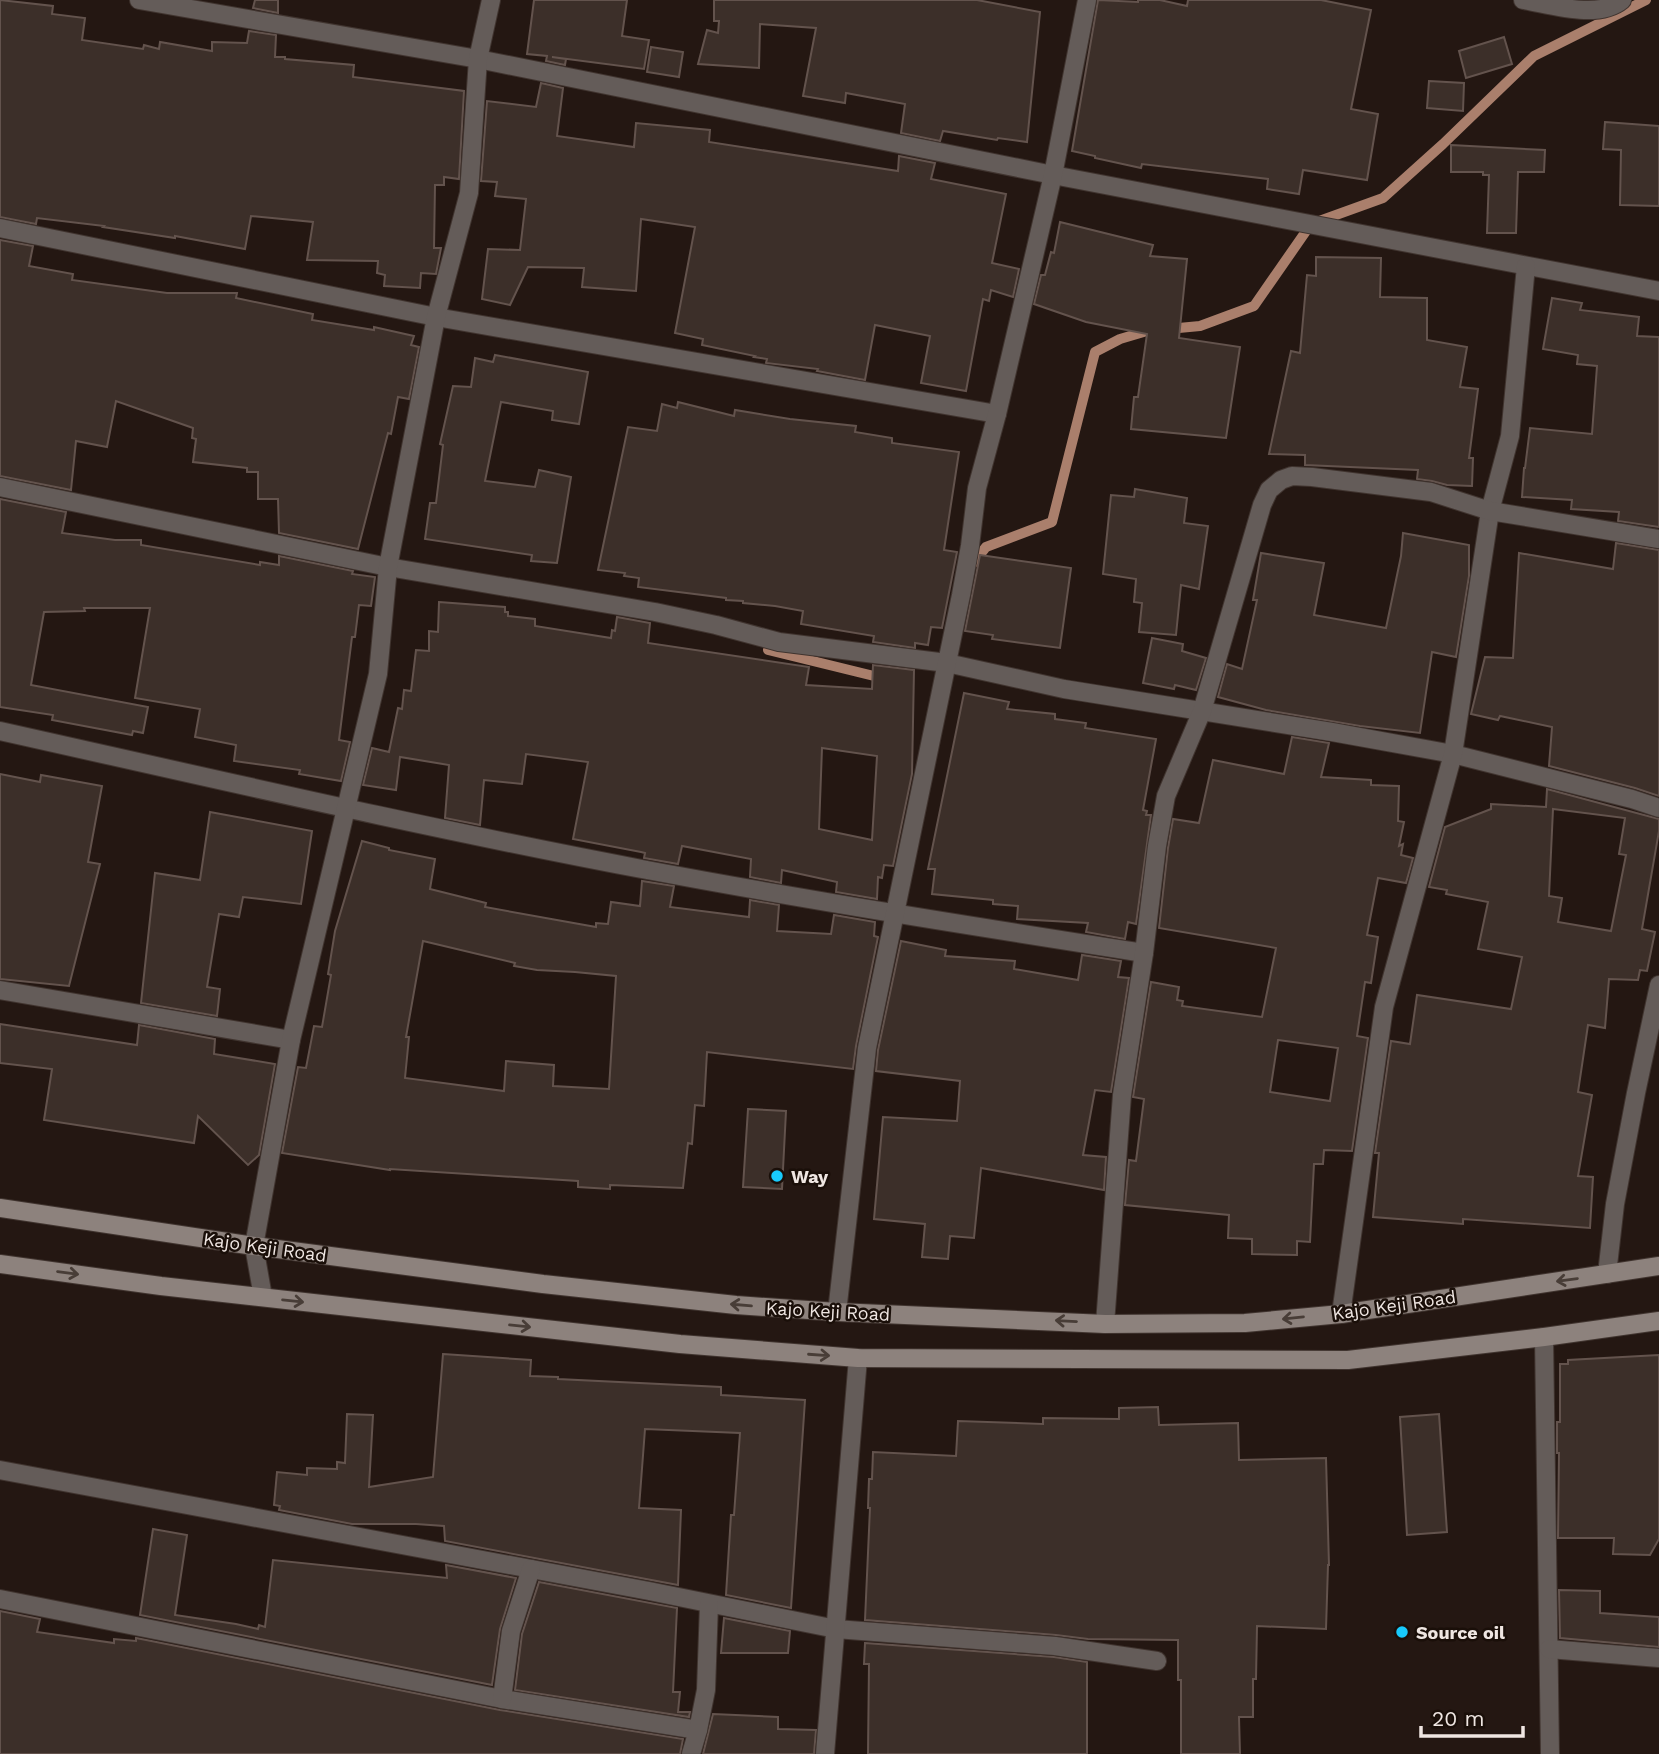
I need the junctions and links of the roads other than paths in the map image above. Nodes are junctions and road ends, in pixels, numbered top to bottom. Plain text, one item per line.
1 (139, 0) edge
2 (491, 0) edge
3 (1087, 0) edge
4 (1523, 0) edge
5 (1622, 0) edge
6 (478, 59) junction
7 (1053, 175) junction
8 (0, 228) edge
9 (1526, 266) junction
10 (1659, 290) edge
11 (436, 317) junction
12 (997, 414) junction
13 (0, 487) edge
14 (1490, 510) junction
15 (1659, 539) edge
16 (388, 567) junction
17 (947, 663) junction
18 (1202, 711) junction
19 (0, 731) edge
20 (1453, 754) junction
21 (345, 808) junction
22 (1659, 808) edge
23 (894, 913) junction
24 (1144, 953) junction
25 (1659, 985) edge
26 (0, 990) edge
27 (291, 1040) junction
28 (0, 1208) edge
29 (254, 1246) junction
30 (0, 1264) edge
31 (1659, 1266) edge
32 (1607, 1274) junction
33 (263, 1297) junction
34 (837, 1312) junction
35 (1342, 1314) junction
36 (1659, 1321) edge
37 (1105, 1324) junction
38 (1544, 1337) junction
39 (858, 1358) junction
40 (0, 1470) edge
41 (531, 1569) junction
42 (0, 1599) edge
43 (709, 1604) junction
44 (836, 1629) junction
45 (1549, 1649) junction
46 (1659, 1658) edge
47 (1157, 1661) dead end
48 (502, 1699) junction
49 (698, 1730) junction
50 (691, 1754) edge
51 (825, 1754) edge
52 (1550, 1754) edge

1 - 6 street
2 - 6 street
3 - 7 street
4 - 5 street
6 - 7 street
6 - 11 street
7 - 9 street
7 - 12 street
8 - 11 street
9 - 10 street
9 - 14 street
11 - 12 street
11 - 16 street
12 - 17 street
13 - 16 street
14 - 15 street
14 - 18 street
14 - 20 street
16 - 17 street
16 - 21 street
17 - 18 street
17 - 23 street
18 - 20 street
18 - 24 street
19 - 21 street
20 - 22 street
20 - 35 street
21 - 23 street
21 - 27 street
23 - 24 street
23 - 34 street
24 - 37 street
25 - 32 street
26 - 27 street
27 - 29 street
28 - 29 main road, Kajo Keji Road
29 - 33 street
34 -> 29 main road, Kajo Keji Road
30 -> 33 main road
31 - 32 main road, Kajo Keji Road
32 -> 35 main road, Kajo Keji Road
33 -> 39 main road
37 -> 34 main road, Kajo Keji Road
35 -> 37 main road, Kajo Keji Road
36 - 38 main road
38 - 39 main road
38 - 45 street
39 - 44 street
40 - 41 street
41 - 43 street
41 - 48 street
42 - 48 street
43 - 44 street
43 - 49 street
44 - 47 street
44 - 51 street
45 - 46 street
45 - 52 street
48 - 49 street
49 - 50 street

